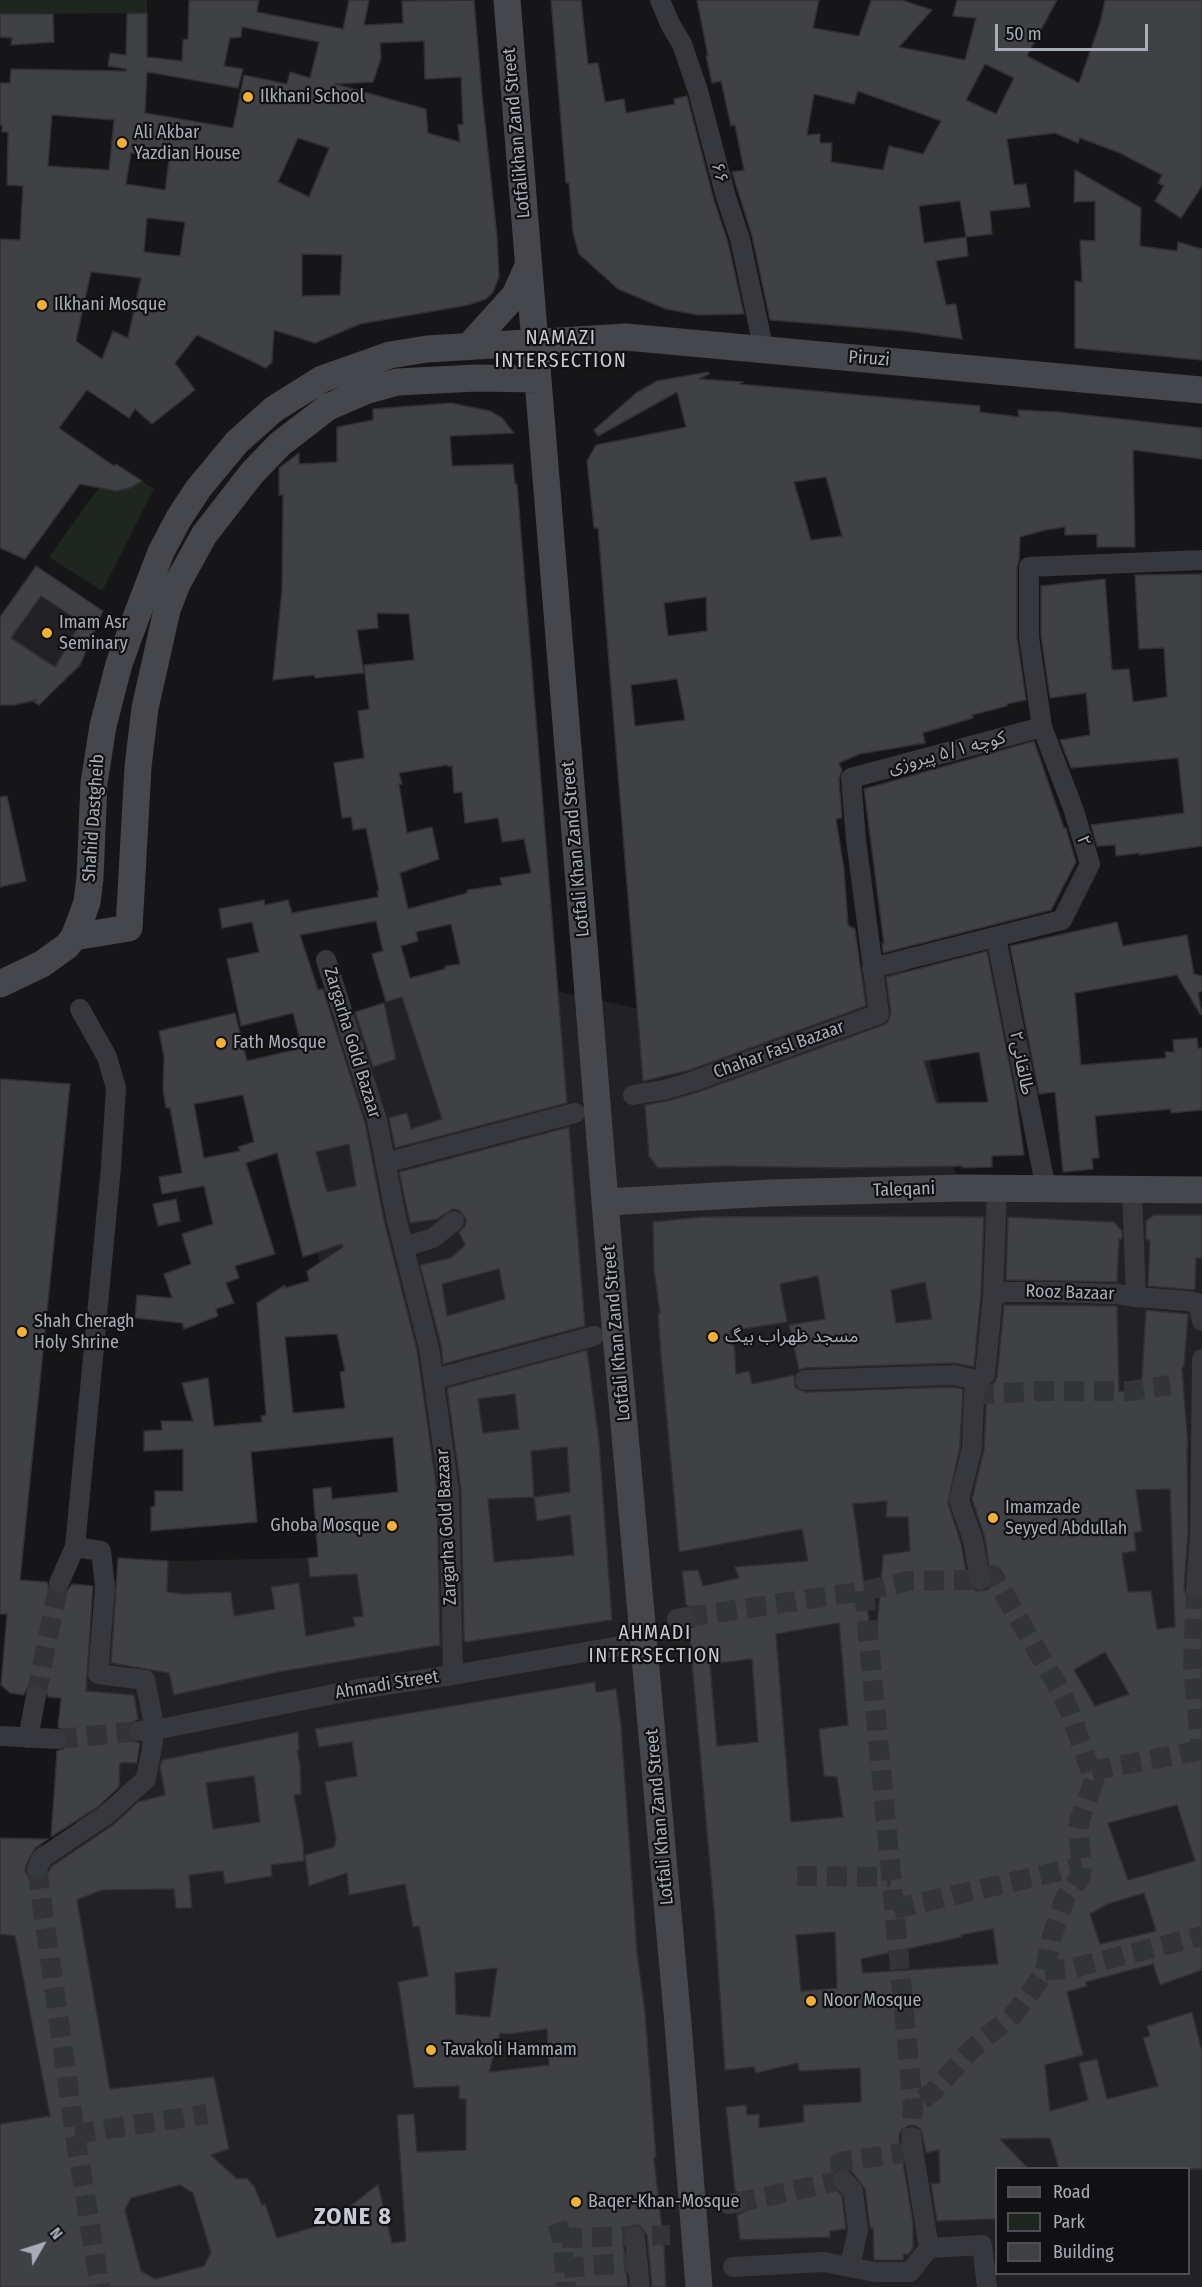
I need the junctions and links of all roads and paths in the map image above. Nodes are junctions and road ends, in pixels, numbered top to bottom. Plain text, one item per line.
1 (507, 0) edge
2 (660, 0) edge
3 (528, 266) junction
4 (535, 343) junction
5 (469, 346) junction
6 (764, 351) junction
7 (390, 355) junction
8 (538, 379) junction
9 (397, 382) junction
10 (1202, 390) edge
11 (1202, 560) edge
12 (1042, 727) junction
13 (74, 937) junction
14 (996, 937) junction
15 (326, 960) dead end
16 (872, 968) junction
17 (0, 984) edge
18 (80, 1009) dead end
19 (633, 1095) dead end
20 (575, 1113) dead end
21 (385, 1163) junction
22 (1004, 1189) junction
23 (1046, 1189) junction
24 (1132, 1190) junction
25 (1202, 1190) edge
26 (606, 1202) junction
27 (454, 1221) dead end
28 (404, 1246) junction
29 (999, 1293) junction
30 (1136, 1297) junction
31 (1202, 1319) edge
32 (594, 1336) dead end
33 (1202, 1359) edge
34 (435, 1379) junction
35 (805, 1380) dead end
36 (975, 1388) junction
37 (75, 1547) junction
38 (980, 1580) dead end
39 (59, 1583) tunnel mouth
40 (1196, 1589) dead end
41 (620, 1646) dead end
42 (453, 1675) junction
43 (36, 1696) tunnel mouth
44 (147, 1730) junction
45 (0, 1736) edge
46 (28, 1738) junction
47 (57, 1739) tunnel mouth
48 (37, 1869) dead end
49 (911, 2137) tunnel mouth
50 (843, 2180) dead end
51 (635, 2237) dead end
52 (929, 2248) junction
53 (850, 2266) junction
54 (734, 2267) dead end
55 (640, 2287) edge
56 (699, 2287) edge
57 (987, 2287) edge

1 - 3 street, Lotfalikhan Zand Street
2 - 6 street, ۶۶
3 - 4 street, Lotfalikhan Zand Street
3 - 5 street
4 - 5 street, Shahid Dastgheib
4 - 6 street, Piruzi
4 - 8 street, Lotfali Khan Zand Street
5 - 7 street, Shahid Dastgheib
6 - 10 street, Piruzi
7 - 9 street
7 - 13 street, Shahid Dastgheib
8 - 9 street
8 - 26 street, Lotfali Khan Zand Street
9 - 13 street
11 - 12 street, ۲
12 - 14 street, ۲
12 - 16 street, کوچه ۵/۱ پیروزی
13 - 17 street
14 - 16 street, ۲
14 - 23 street, طالقانی۲
15 - 21 street, Zargarha Gold Bazaar
16 - 19 street, Chahar Fasl Bazaar
18 - 37 street
20 - 21 street
21 - 28 street, Zargarha Gold Bazaar
22 - 23 street, Taleqani
22 - 26 street, Taleqani
22 - 29 street
23 - 24 street, Taleqani
24 - 25 street, Taleqani
24 - 30 street
26 - 56 street, Lotfali Khan Zand Street
27 - 28 street
28 - 34 street, Zargarha Gold Bazaar
29 - 30 street, Rooz Bazaar
29 - 36 street
30 - 31 street, Rooz Bazaar
32 - 34 street
33 - 40 street
34 - 42 street, Zargarha Gold Bazaar
35 - 36 street
36 - 38 street
37 - 39 street
37 - 44 street
41 - 42 street, Ahmadi Street
42 - 44 street, Ahmadi Street
43 - 46 street
44 - 48 street
45 - 46 street
46 - 47 street
49 - 52 street
50 - 53 street
51 - 55 street
52 - 53 street
52 - 57 street
53 - 54 street

